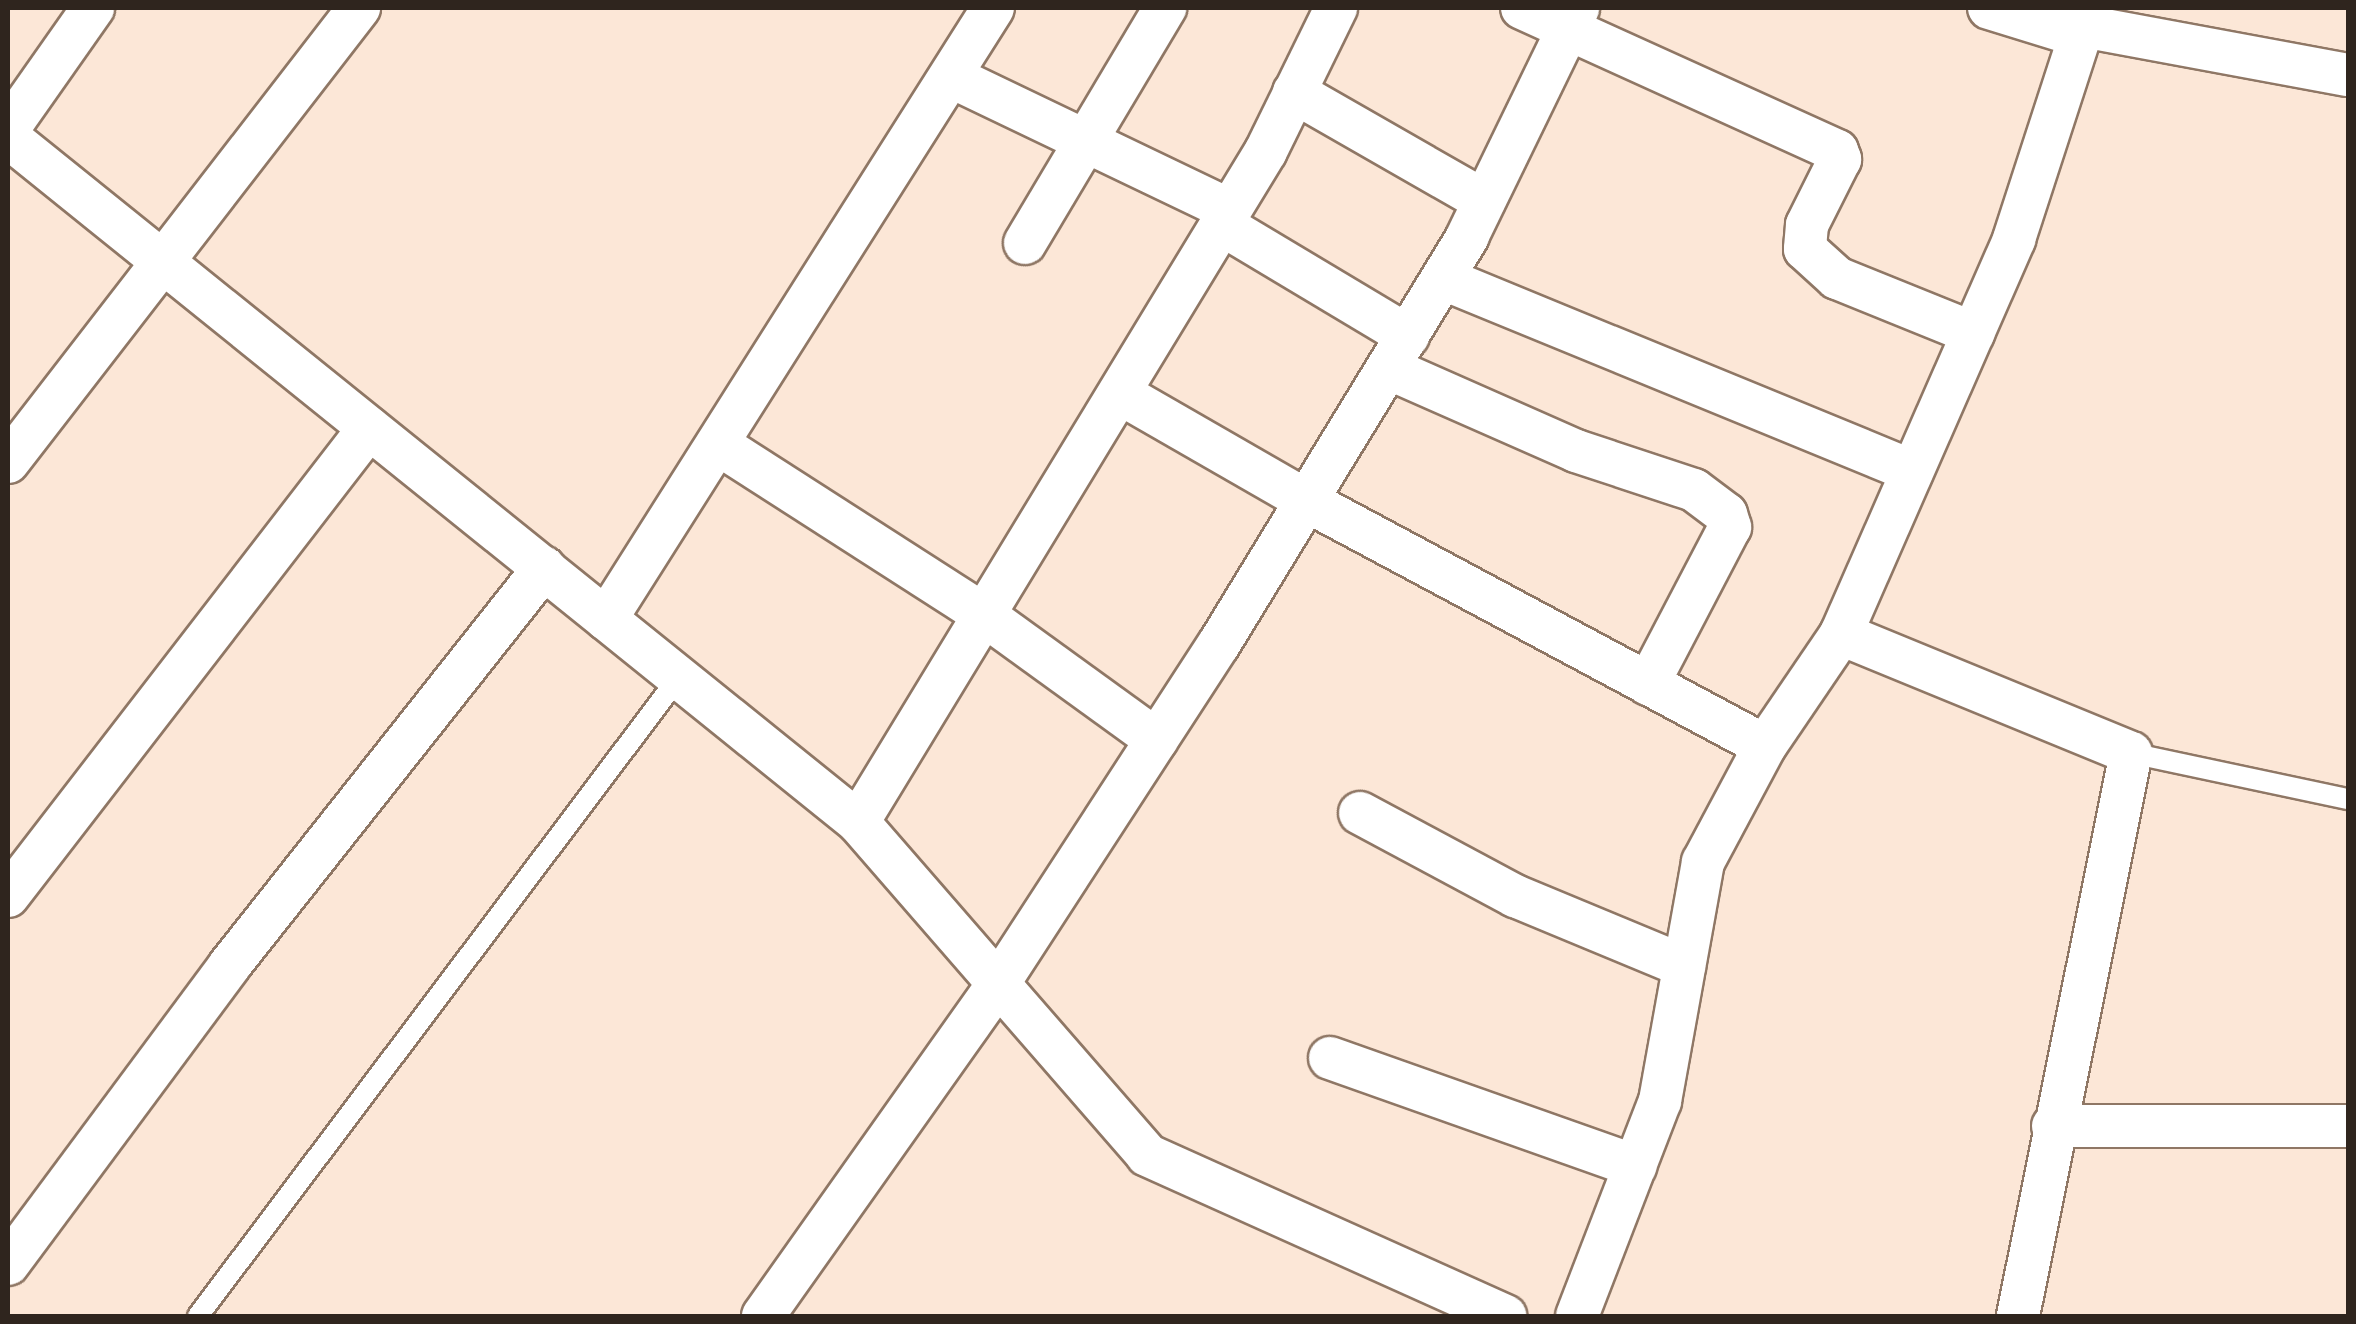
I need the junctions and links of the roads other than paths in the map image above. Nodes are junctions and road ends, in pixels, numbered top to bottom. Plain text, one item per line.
1 (93, 8) edge
2 (359, 8) edge
3 (993, 8) edge
4 (1165, 8) edge
5 (1336, 8) edge
6 (1522, 8) edge
7 (1989, 8) edge
8 (1572, 20) edge
9 (2084, 23) edge
10 (2348, 75) edge
11 (952, 77) junction
12 (1294, 92) junction
13 (8, 129) edge
14 (8, 137) edge
15 (1085, 138) junction
16 (1484, 201) junction
17 (1226, 217) junction
18 (1025, 243) dead end
19 (161, 261) junction
20 (1444, 279) junction
21 (1973, 332) junction
22 (1398, 352) junction
23 (1121, 394) junction
24 (368, 428) junction
25 (718, 444) junction
26 (8, 462) edge
27 (1912, 470) junction
28 (1307, 501) junction
29 (544, 568) junction
30 (980, 612) junction
31 (606, 619) junction
32 (1841, 634) junction
33 (678, 678) junction
34 (1648, 684) junction
35 (1157, 740) junction
36 (1765, 746) junction
37 (2132, 754) junction
38 (2348, 799) edge
39 (1360, 812) dead end
40 (858, 822) junction
41 (8, 896) edge
42 (1684, 966) junction
43 (998, 984) junction
44 (1330, 1058) dead end
45 (2053, 1126) junction
46 (2348, 1126) edge
47 (1635, 1166) junction
48 (8, 1264) edge
49 (198, 1316) edge
50 (762, 1316) edge
51 (1506, 1316) edge
52 (1577, 1316) edge
53 (2018, 1316) edge

1 - 13 street
2 - 19 street
3 - 11 street
4 - 15 street
5 - 12 street
6 - 8 street
7 - 9 street
8 - 16 street
8 - 21 street
9 - 10 street
9 - 21 street
11 - 15 street
11 - 25 street
12 - 16 street
12 - 17 street
14 - 19 street
15 - 17 street
15 - 18 street
16 - 20 street
17 - 22 street
17 - 23 street
19 - 24 street
19 - 26 street
20 - 22 street
20 - 27 street
21 - 27 street
22 - 28 street
22 - 34 street
23 - 28 street
23 - 30 street
24 - 29 street
24 - 41 street
25 - 30 street
25 - 31 street
27 - 32 street
28 - 34 street
28 - 35 street
29 - 31 street
29 - 48 street
30 - 35 street
30 - 40 street
31 - 33 street
32 - 36 street
32 - 37 street
33 - 40 street
33 - 49 lane
34 - 36 street
35 - 43 street
36 - 42 street
37 - 38 lane
37 - 45 street
39 - 42 street
40 - 43 street
42 - 47 street
43 - 50 street
43 - 51 street
44 - 47 street
45 - 46 street
45 - 53 street
47 - 52 street

